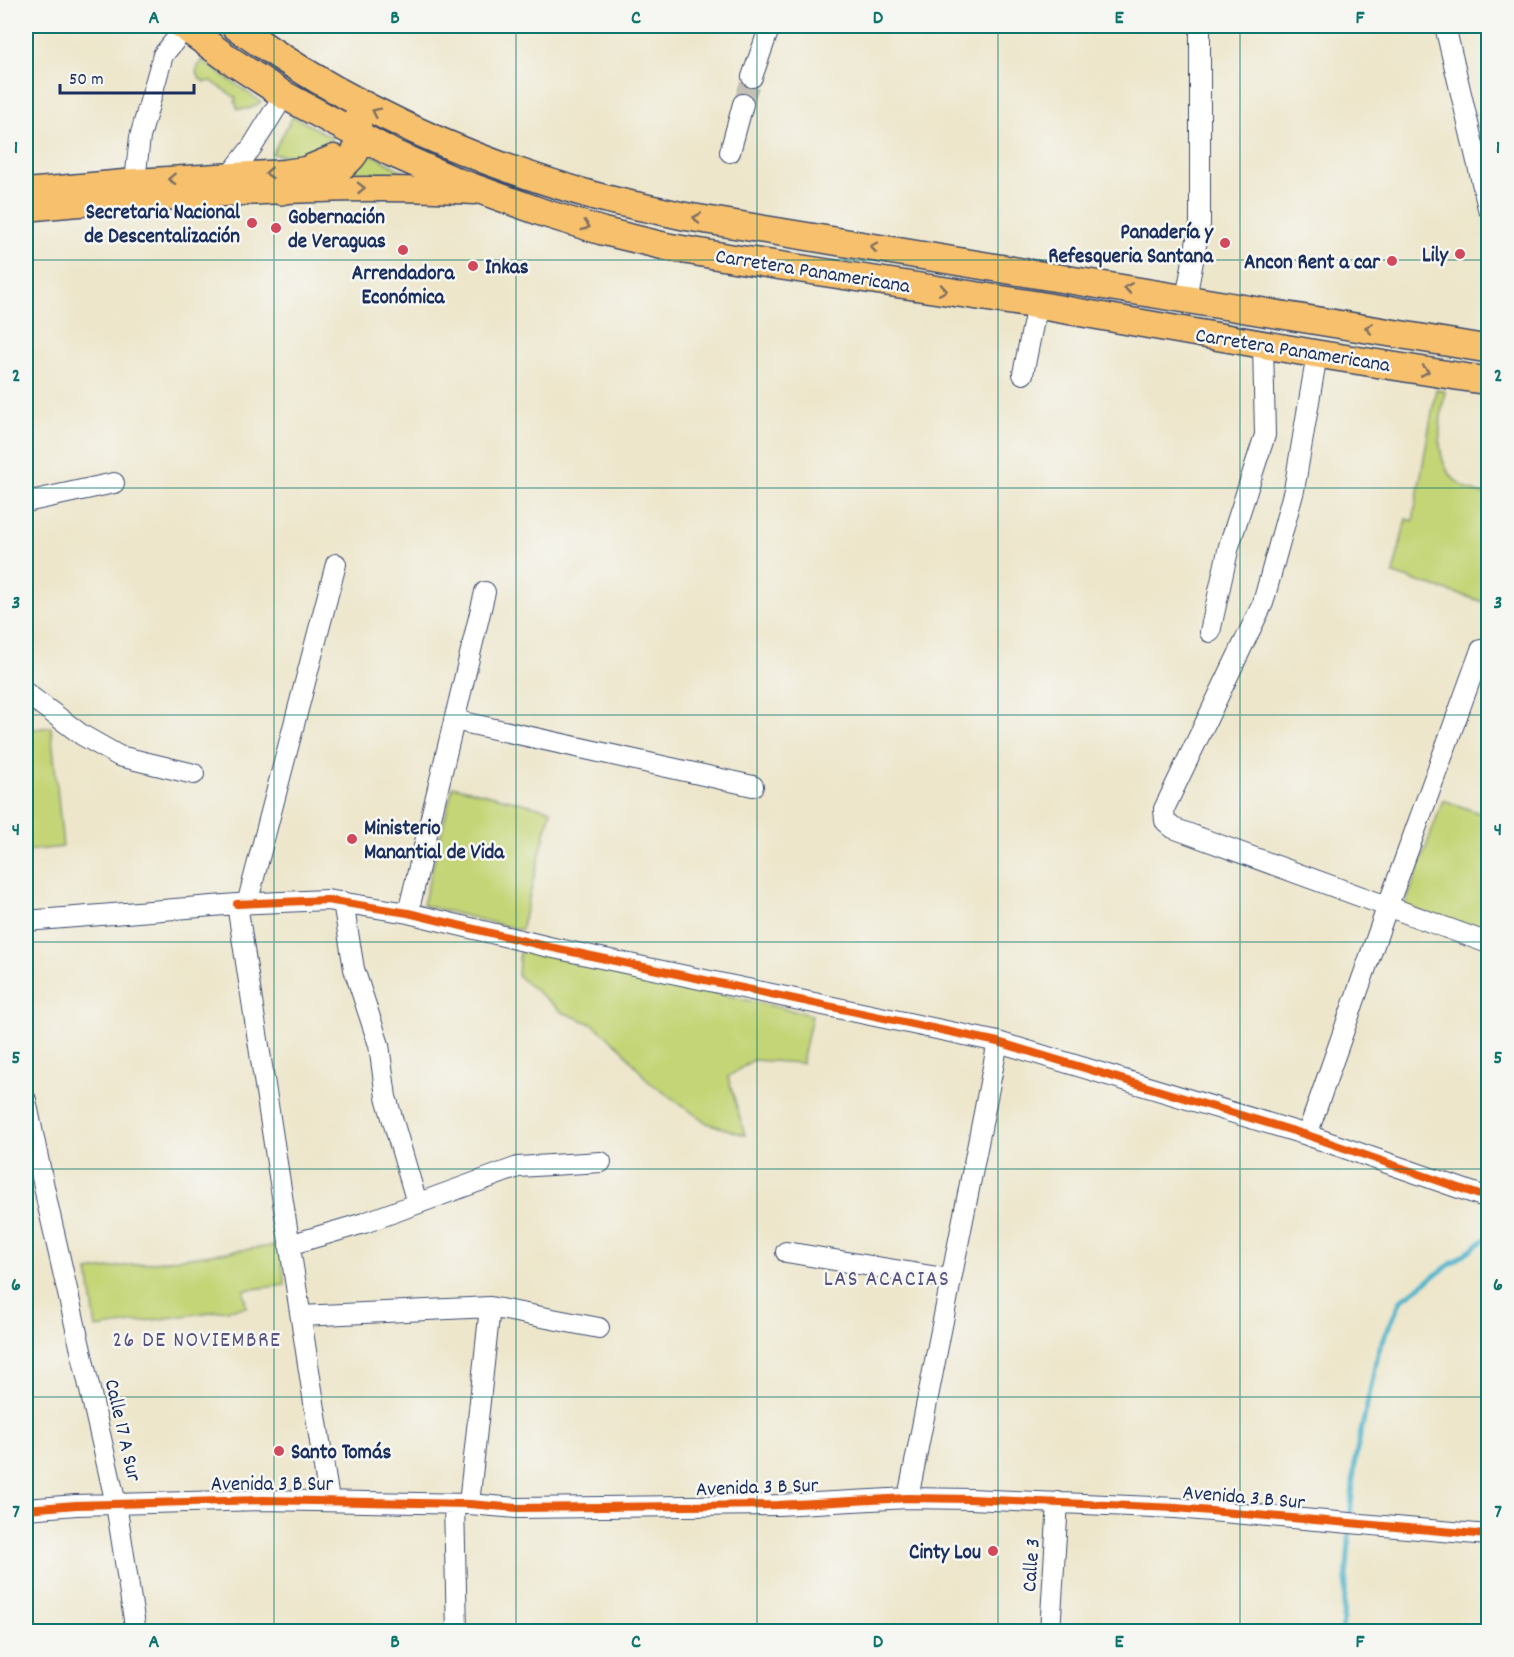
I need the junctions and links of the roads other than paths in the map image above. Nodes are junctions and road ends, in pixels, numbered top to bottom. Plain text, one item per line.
1 (184, 26) edge
2 (237, 26) edge
3 (770, 26) edge
4 (1200, 26) edge
5 (1446, 26) edge
6 (287, 60) junction
7 (752, 77) tunnel mouth
8 (284, 95) junction
9 (743, 104) tunnel mouth
10 (359, 137) junction
11 (730, 152) dead end
12 (519, 171) junction
13 (230, 176) junction
14 (135, 181) junction
15 (458, 182) junction
16 (26, 190) edge
17 (281, 191) junction
18 (491, 193) junction
19 (594, 196) junction
20 (1488, 208) edge
21 (26, 209) edge
22 (736, 259) junction
23 (981, 296) junction
24 (1186, 298) junction
25 (1037, 305) junction
26 (1263, 344) junction
27 (1488, 349) edge
28 (1317, 354) junction
29 (1374, 363) junction
30 (1023, 374) dead end
31 (1488, 381) edge
32 (114, 483) dead end
33 (26, 502) edge
34 (336, 564) dead end
35 (485, 592) dead end
36 (1210, 632) dead end
37 (1481, 650) dead end
38 (26, 693) edge
39 (454, 720) junction
40 (194, 774) dead end
41 (753, 786) dead end
42 (343, 902) junction
43 (242, 904) junction
44 (1387, 908) junction
45 (408, 914) junction
46 (26, 921) edge
47 (1488, 943) edge
48 (998, 1042) junction
49 (26, 1100) edge
50 (1307, 1135) junction
51 (601, 1162) dead end
52 (1488, 1198) edge
53 (417, 1203) junction
54 (289, 1245) junction
55 (786, 1252) dead end
56 (950, 1279) junction
57 (490, 1307) junction
58 (302, 1316) junction
59 (599, 1328) dead end
60 (908, 1498) junction
61 (329, 1500) junction
62 (1058, 1502) junction
63 (116, 1504) junction
64 (462, 1504) junction
65 (26, 1509) edge
66 (1488, 1535) edge
67 (136, 1632) edge
68 (457, 1632) edge
69 (1050, 1632) edge

1 - 8 highway, Carretera Panamericana
1 - 14 street
2 - 6 highway, Carretera Panamericana
3 - 7 street
4 - 24 street
5 - 20 street
6 - 10 highway
12 -> 6 highway, Carretera Panamericana
8 - 10 highway, Carretera Panamericana
8 - 13 street
9 - 11 street
10 - 12 highway
10 -> 13 main road
10 - 15 highway, Carretera Panamericana
10 - 17 highway
12 - 19 highway, Carretera Panamericana
13 -> 14 main road
14 - 16 main road
15 - 18 highway, Carretera Panamericana
15 - 19 highway
17 -> 18 main road
17 - 21 main road
18 -> 22 highway, Carretera Panamericana
19 - 22 highway
24 -> 19 highway, Carretera Panamericana
22 -> 23 highway, Carretera Panamericana
23 - 24 highway
23 - 25 highway, Carretera Panamericana
27 -> 24 highway, Carretera Panamericana
24 - 29 highway
25 - 26 highway, Carretera Panamericana
25 - 30 street
26 - 28 highway, Carretera Panamericana
26 - 36 street
28 - 29 highway, Carretera Panamericana
28 - 44 street
29 -> 31 highway, Carretera Panamericana
32 - 33 street
34 - 43 street
35 - 39 street
37 - 44 street
38 - 40 street
39 - 41 street
39 - 45 street
42 - 43 street
42 - 45 street
42 - 53 street
43 - 46 street
43 - 54 street
44 - 47 street
44 - 50 street
45 - 48 street
48 - 50 street
48 - 56 street
49 - 63 street, Calle 17 A Sur
50 - 52 street
51 - 53 street
53 - 54 street
54 - 58 street
55 - 56 street
56 - 60 street
57 - 58 street
57 - 59 street
57 - 64 street
58 - 61 street
60 - 62 street, Avenida 3 B Sur
60 - 64 street, Avenida 3 B Sur
61 - 63 street, Avenida 3 B Sur
61 - 64 street, Avenida 3 B Sur
62 - 66 street, Avenida 3 B Sur
62 - 69 street, Calle 3
63 - 65 street, Avenida 3 B Sur
63 - 67 street, Calle 17 A Sur
64 - 68 street

